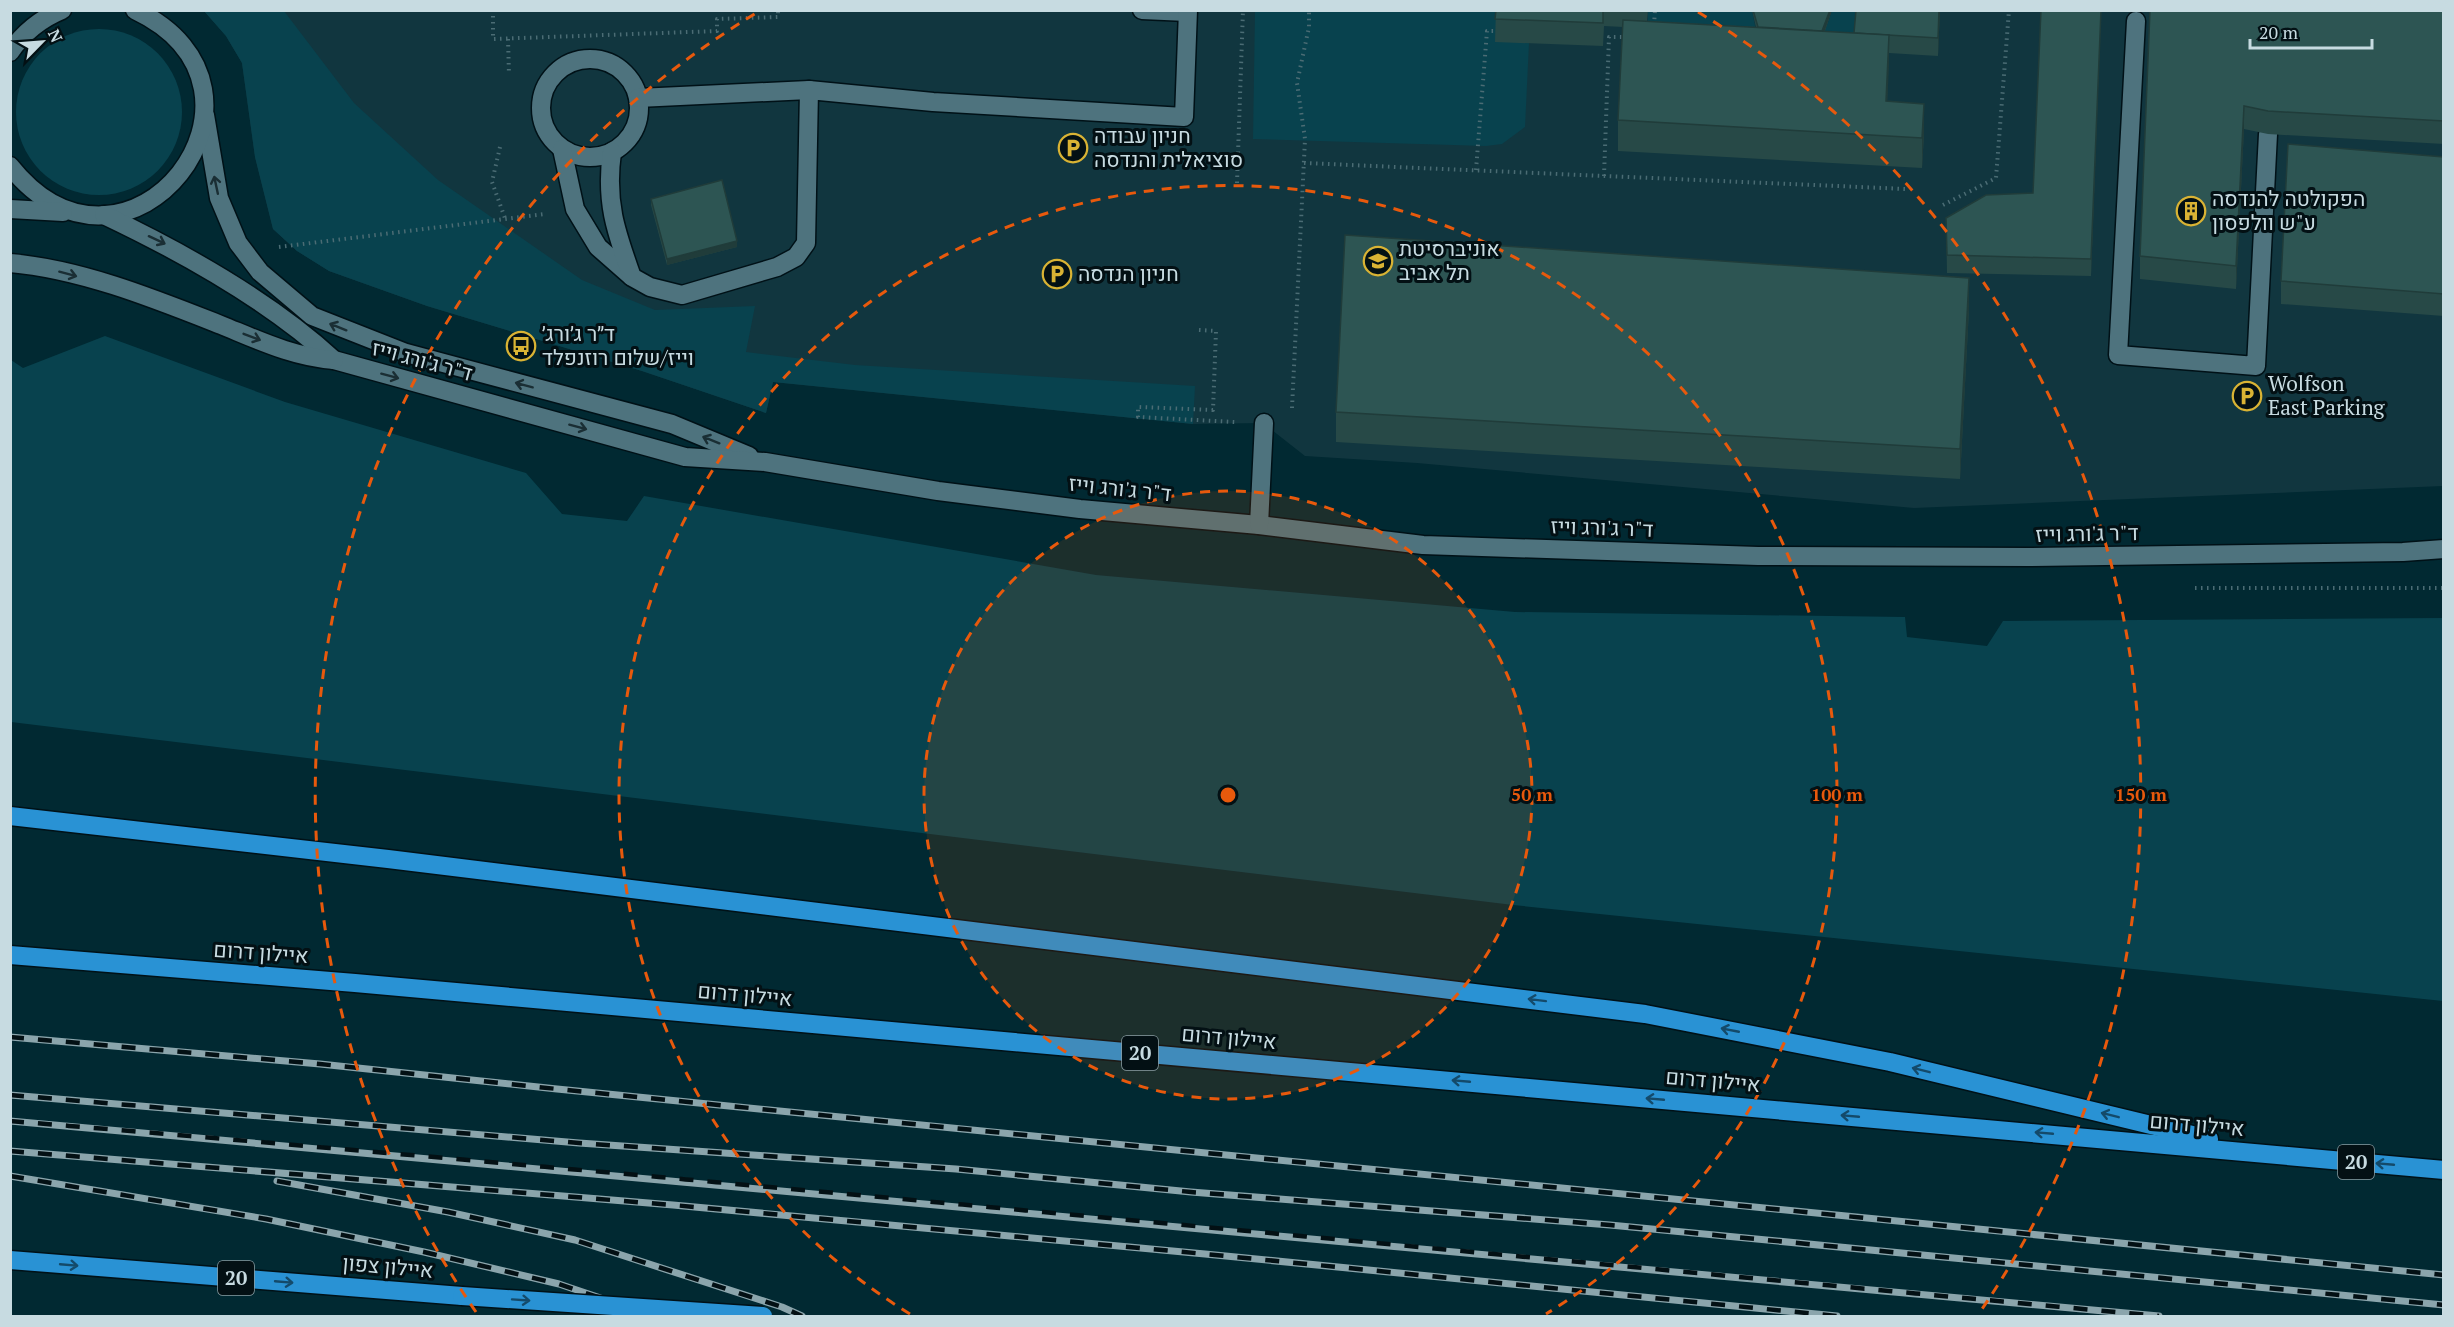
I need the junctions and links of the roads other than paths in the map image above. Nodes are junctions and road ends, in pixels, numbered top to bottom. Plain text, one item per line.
1 (63, 10) edge
2 (135, 10) edge
3 (1142, 10) edge
4 (1187, 11) edge
5 (2136, 21) dead end
6 (10, 52) edge
7 (809, 90) junction
8 (638, 98) junction
9 (205, 116) junction
10 (2268, 134) edge
11 (562, 148) junction
12 (612, 152) junction
13 (10, 166) edge
14 (10, 209) edge
15 (77, 213) junction
16 (104, 215) junction
17 (10, 263) edge
18 (632, 277) junction
19 (334, 360) junction
20 (1264, 423) road end
21 (765, 462) junction
22 (1259, 525) junction
23 (2444, 549) edge
24 (10, 816) edge
25 (10, 955) edge
26 (2269, 1154) junction
27 (2444, 1170) edge
28 (10, 1260) edge
29 (763, 1317) edge

1 - 6 street
2 - 9 street
3 - 4 street
4 - 7 street
5 - 10 street
7 - 8 street
7 - 18 street
8 - 11 street
8 - 12 street
9 - 16 street
21 -> 9 street, ד"ר ג'ורג וייז
11 - 12 street
11 - 18 street
12 - 18 street
13 - 15 street
14 - 15 street
15 - 16 street
16 -> 19 street, ד"ר ג'ורג וייז
17 -> 19 street
19 -> 21 street, ד"ר ג'ורג וייז
20 - 22 street
21 - 22 street, ד"ר ג'ורג וייז
22 - 23 street, ד"ר ג'ורג וייז
26 -> 24 highway
26 -> 25 highway, איילון דרום / 20
27 -> 26 highway, איילון דרום / 20
28 -> 29 highway, איילון צפון / 20, bridge

